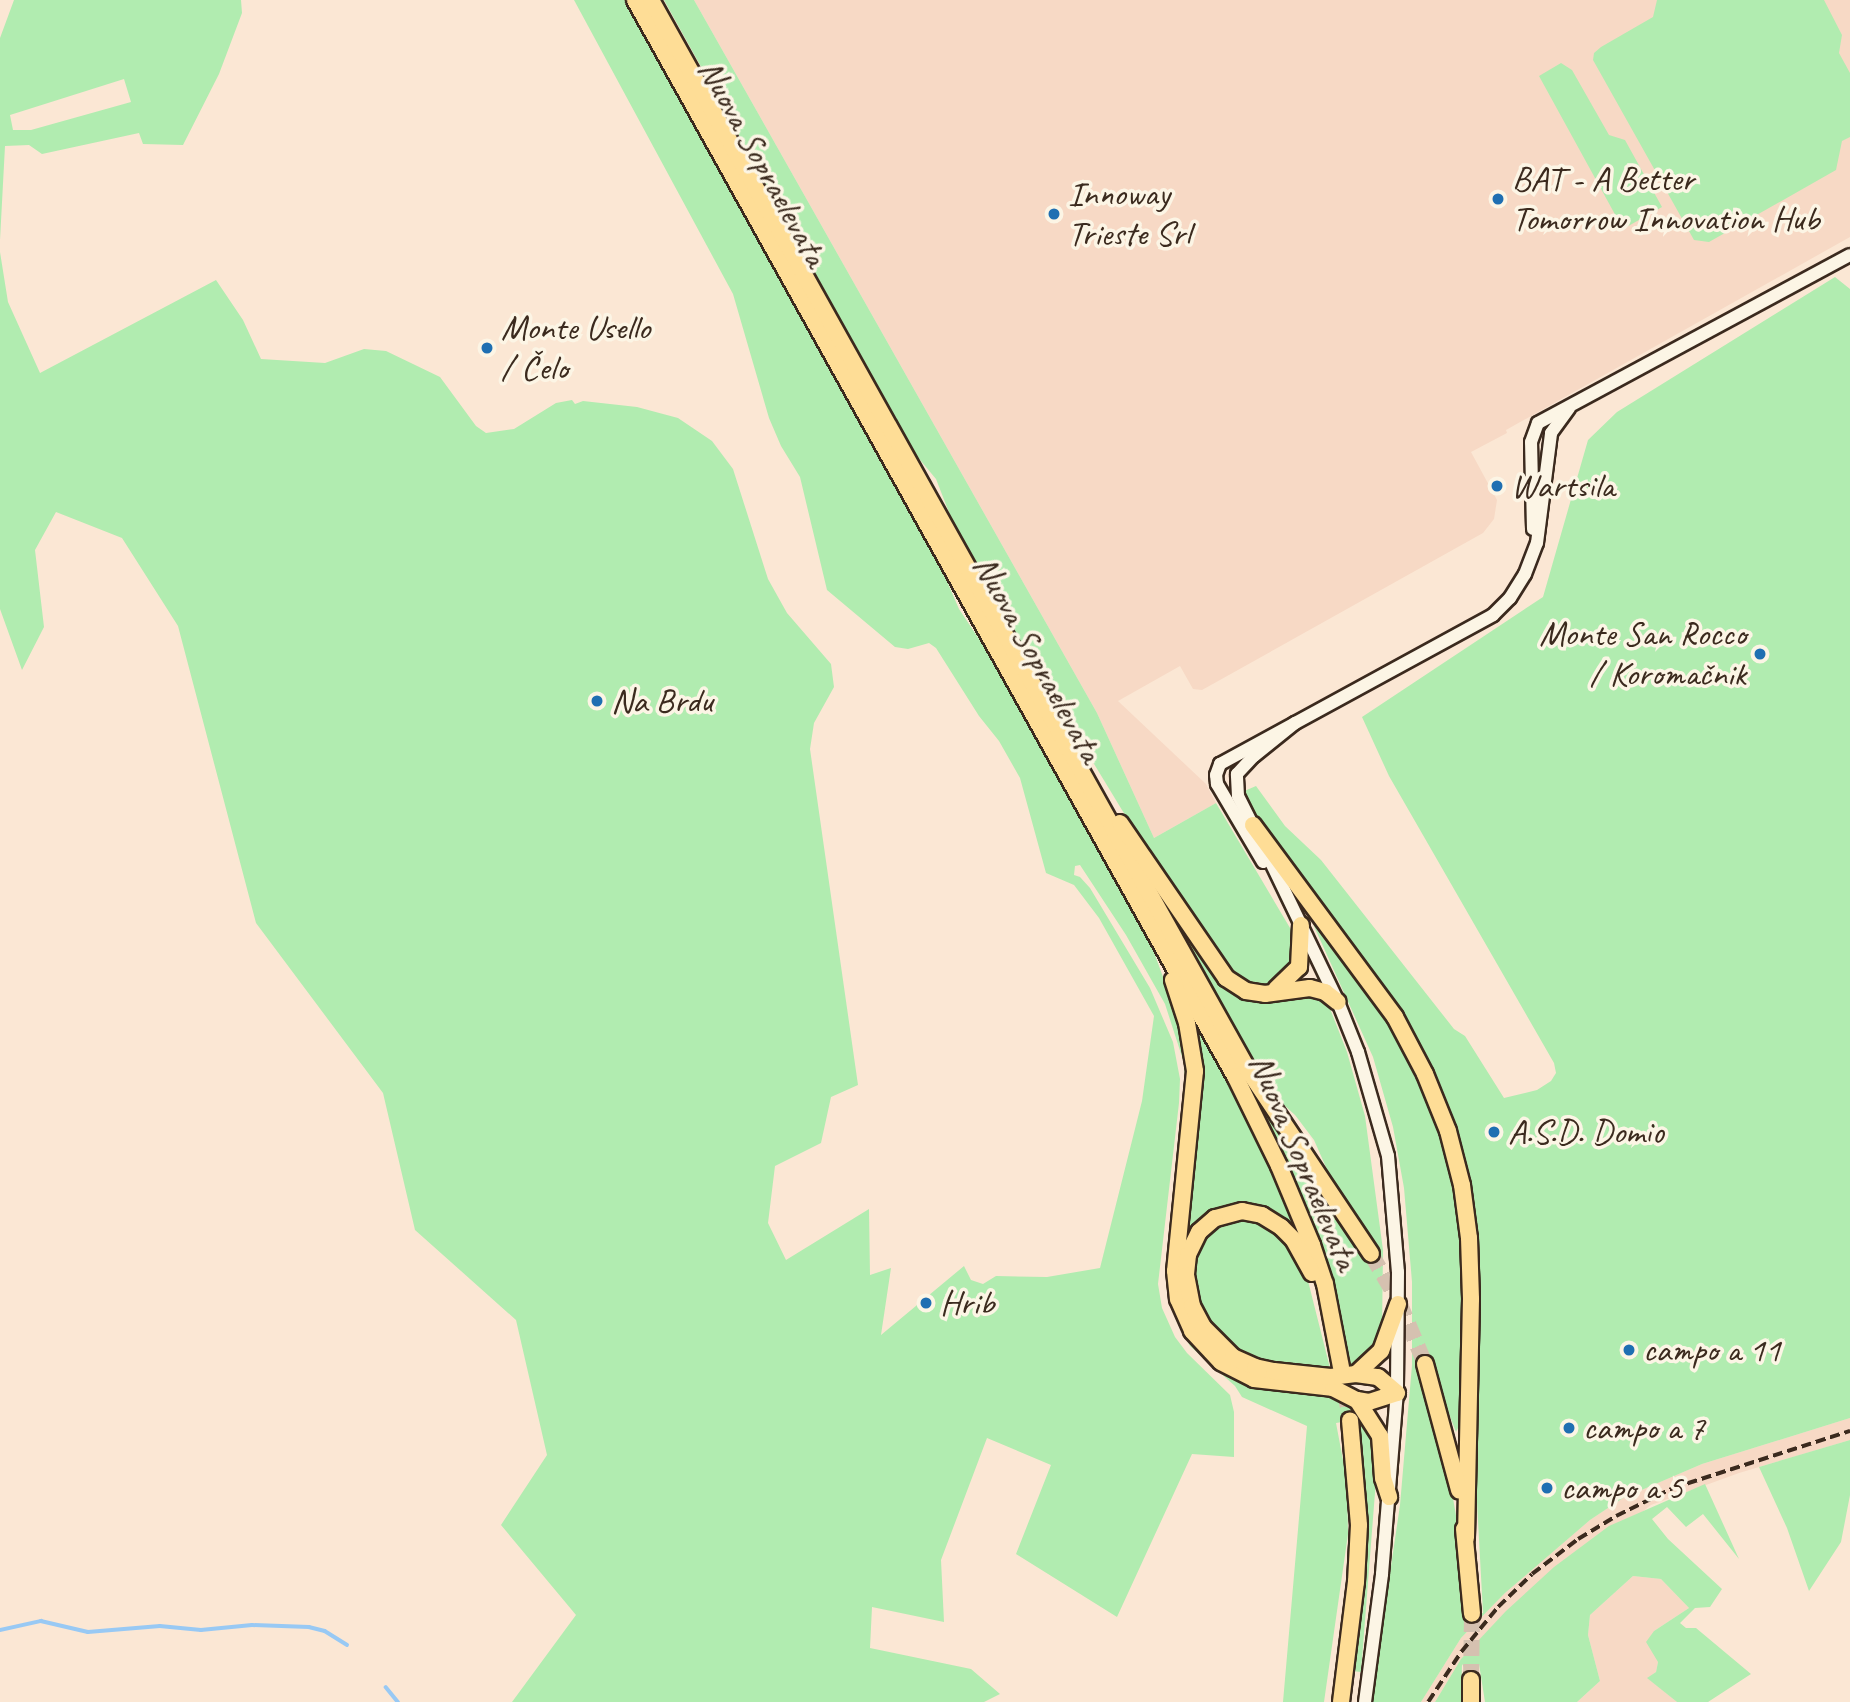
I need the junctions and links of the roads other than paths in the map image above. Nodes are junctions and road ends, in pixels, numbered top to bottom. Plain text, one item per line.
1 (635, 0) edge
2 (651, 0) edge
3 (1850, 256) edge
4 (1569, 408) junction
5 (1531, 555) junction
6 (1010, 646) junction
7 (1295, 723) junction
8 (1253, 825) junction
9 (1287, 896) junction
10 (1301, 925) junction
11 (1154, 932) junction
12 (1272, 992) junction
13 (1338, 1002) junction
14 (1371, 1254) tunnel mouth
15 (1398, 1304) junction
16 (1336, 1333) junction
17 (1425, 1364) tunnel mouth
18 (1349, 1370) junction
19 (1397, 1393) junction
20 (1357, 1400) junction
21 (1350, 1420) tunnel mouth
22 (1389, 1497) junction
23 (1359, 1525) junction
24 (1466, 1538) junction
25 (1472, 1614) tunnel mouth
26 (1471, 1680) tunnel mouth
27 (1330, 1702) edge
28 (1341, 1702) edge
29 (1365, 1702) edge
30 (1471, 1702) edge

1 - 11 highway, Nuova Sopraelevata
2 - 6 highway, Nuova Sopraelevata
3 - 4 street
4 - 5 street
4 - 5 street
5 - 7 street
6 - 12 highway
6 - 14 highway, Nuova Sopraelevata
7 - 8 street
7 - 9 street
8 - 9 street
8 - 24 highway
9 - 10 street
10 - 12 highway
10 - 13 street
11 - 16 highway, Nuova Sopraelevata
11 - 20 highway
12 - 13 highway
13 - 15 street
15 - 18 highway
15 - 19 street
16 - 18 highway, Nuova Sopraelevata
16 - 18 highway
17 - 24 highway
18 - 19 highway
19 - 20 highway
19 - 22 street
20 - 22 highway
21 - 23 highway
22 - 29 street
23 - 27 highway
23 - 28 highway
24 - 25 highway
26 - 30 highway

